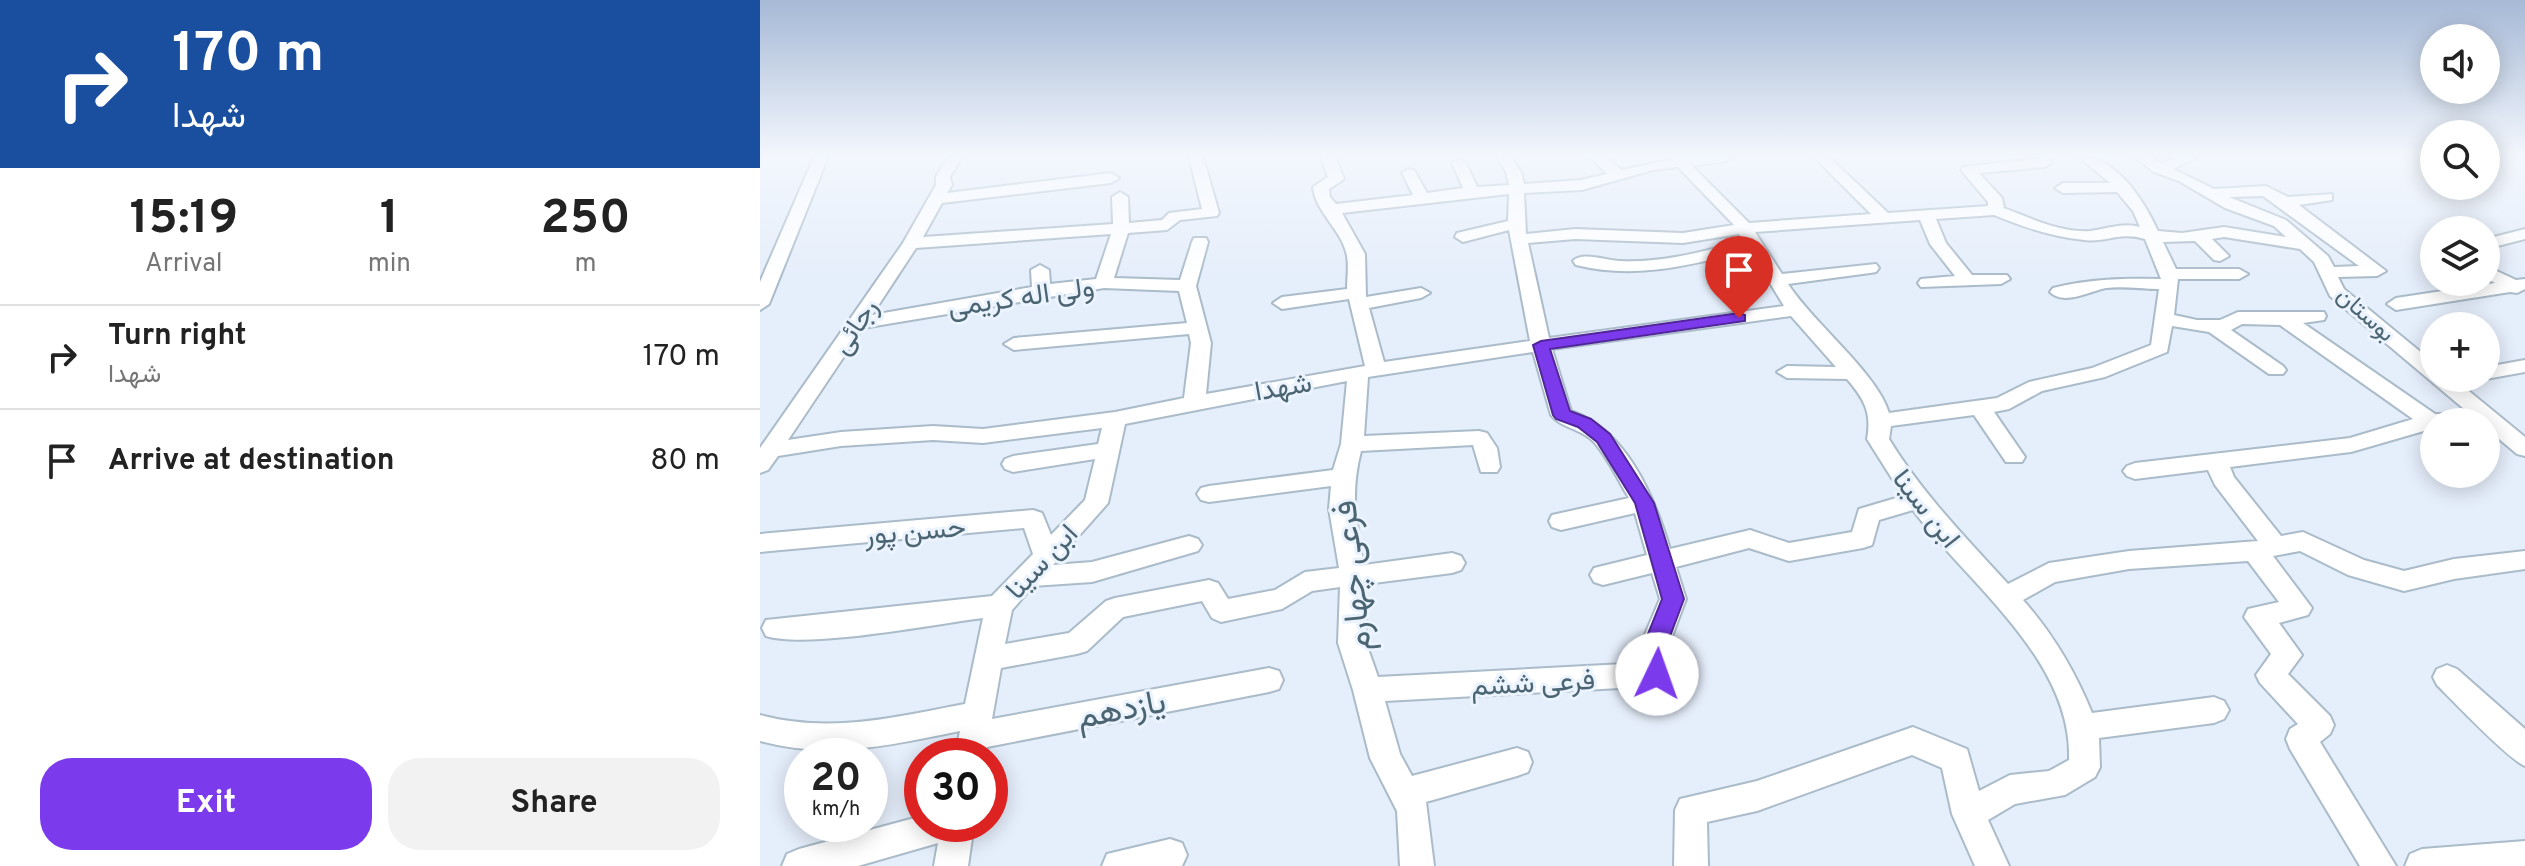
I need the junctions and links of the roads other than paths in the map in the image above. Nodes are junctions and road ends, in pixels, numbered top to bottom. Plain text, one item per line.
1 (804, 197) edge
2 (937, 197) edge
3 (1120, 197) dead end
4 (1207, 197) edge
5 (1322, 197) edge
6 (1434, 197) edge
7 (1519, 197) edge
8 (1712, 197) edge
9 (1863, 197) edge
10 (1993, 197) edge
11 (2138, 197) edge
12 (2221, 197) edge
13 (2277, 197) edge
14 (2324, 197) edge
15 (1423, 199) joint
16 (2285, 202) junction
17 (1332, 209) junction
18 (1996, 210) junction
19 (1926, 214) junction
20 (1883, 217) junction
21 (1121, 228) junction
22 (1518, 231) junction
23 (2525, 234) edge
24 (2198, 235) junction
25 (1749, 236) junction
26 (2153, 236) junction
27 (1463, 237) dead end
28 (2500, 240) edge
29 (1200, 242) dead end
30 (911, 243) junction
31 (2305, 245) junction
32 (783, 249) junction
33 (760, 252) edge
34 (2220, 256) dead end
35 (1582, 261) dead end
36 (1870, 268) dead end
37 (1040, 270) dead end
38 (2327, 272) junction
39 (2239, 274) dead end
40 (2500, 278) edge
41 (2001, 279) dead end
42 (2169, 279) junction
43 (1777, 280) junction
44 (1967, 280) junction
45 (1104, 283) junction
46 (1927, 283) dead end
47 (1187, 286) junction
48 (2521, 288) edge
49 (1041, 291) junction
50 (2059, 292) dead end
51 (1421, 293) dead end
52 (1358, 298) junction
53 (1282, 303) dead end
54 (760, 304) edge
55 (2396, 304) dead end
56 (1796, 310) junction
57 (2317, 316) dead end
58 (2166, 319) junction
59 (2285, 320) junction
60 (857, 323) junction
61 (2213, 326) junction
62 (1197, 328) junction
63 (1014, 344) dead end
64 (1541, 345) junction
65 (2420, 361) edge
66 (2525, 366) edge
67 (2276, 370) dead end
68 (2500, 370) edge
69 (1367, 372) junction
70 (1787, 372) dead end
71 (1850, 373) junction
72 (2457, 392) edge
73 (1194, 403) junction
74 (1980, 407) junction
75 (2476, 408) edge
76 (2420, 414) edge
77 (1115, 419) junction
78 (1881, 421) junction
79 (2420, 424) edge
80 (2500, 428) edge
81 (1352, 444) junction
82 (2525, 449) edge
83 (1107, 450) junction
84 (765, 457) edge
85 (2014, 457) dead end
86 (2217, 461) junction
87 (1013, 464) dead end
88 (1489, 467) dead end
89 (2135, 471) dead end
90 (1343, 477) junction
91 (1209, 494) dead end
92 (1915, 501) junction
93 (1644, 503) junction
94 (1561, 521) dead end
95 (760, 543) edge
96 (1189, 545) dead end
97 (2265, 549) junction
98 (1046, 555) junction
99 (1661, 560) junction
100 (2525, 560) edge
101 (1452, 563) dead end
102 (1603, 575) dead end
103 (1353, 576) junction
104 (1026, 577) junction
105 (2006, 597) junction
106 (999, 606) junction
107 (776, 628) dead end
108 (988, 659) junction
109 (2447, 677) dead end
110 (1269, 680) dead end
111 (1368, 690) junction
112 (2214, 710) dead end
113 (2083, 727) junction
114 (760, 728) edge
115 (973, 736) edge
116 (2521, 738) edge
117 (1517, 762) dead end
118 (1405, 793) junction
119 (1968, 814) junction
120 (904, 837) edge
121 (955, 842) edge
122 (1170, 855) dead end
123 (2525, 858) edge
124 (1415, 865) edge
125 (799, 866) edge
126 (951, 866) edge
127 (1119, 866) edge
128 (1691, 866) edge
129 (1992, 866) edge
130 (2379, 866) edge
131 (2422, 866) edge

1 - 32 street
2 - 30 street, رجائی
3 - 21 street
4 - 21 street
5 - 17 street
6 - 15 street
7 - 22 street, فرعی ششم
8 - 25 street, ابن سینا
9 - 20 street
10 - 18 street
11 - 26 street
12 - 31 street, بوستان
13 - 16 street
14 - 16 street
15 - 17 street
16 - 38 street
17 - 52 street, فرعی چهارم
18 - 19 street
18 - 26 street
19 - 20 street
19 - 44 street
20 - 25 street
21 - 30 street
21 - 45 street
22 - 25 street
22 - 27 street
22 - 64 street, فرعی ششم
23 - 28 street
24 - 26 street
24 - 31 street
24 - 34 street
25 - 35 street
25 - 43 street, ابن سینا
26 - 42 street
29 - 47 street
30 - 60 street, رجائی
31 - 38 street, بوستان
32 - 33 street
32 - 54 street
36 - 43 street
37 - 49 street
38 - 65 street, بوستان
39 - 42 street
40 - 48 street
41 - 44 street
42 - 50 street
42 - 58 street
43 - 56 street, ابن سینا
44 - 46 street
45 - 47 street, ولی اله کریمی
45 - 49 street, ولی اله کریمی
47 - 62 street
48 - 55 street
49 - 60 street, ولی اله کریمی
51 - 52 street
52 - 53 street
52 - 69 street, فرعی چهارم
56 - 64 street, شهدا
56 - 71 street, ابن سینا
57 - 59 street
58 - 61 street
58 - 74 street
59 - 61 street
59 - 76 street
60 - 84 street, رجائی
61 - 67 street
62 - 63 street
62 - 73 street
64 - 69 street, شهدا
64 - 93 street, فرعی ششم
66 - 68 street
69 - 73 street, شهدا
69 - 81 street, فرعی چهارم
70 - 71 street
71 - 78 street, ابن سینا
72 - 75 street
73 - 77 street, شهدا
74 - 78 street
74 - 85 street
77 - 83 street, ابن سینا
77 - 84 street, شهدا
78 - 92 street, ابن سینا
79 - 86 street
80 - 82 street
81 - 88 street
81 - 90 street, فرعی چهارم
83 - 87 street
83 - 98 street, ابن سینا
86 - 89 street
86 - 97 street
90 - 91 street
90 - 103 street, فرعی چهارم
92 - 99 street
92 - 105 street, ابن سینا
93 - 94 street
93 - 99 street, فرعی ششم
95 - 98 street, حسن پور
96 - 104 street
97 - 100 street
97 - 105 street
97 - 130 street
98 - 104 street, ابن سینا
99 - 102 street
99 - 111 street, فرعی ششم
101 - 103 street
103 - 108 street
103 - 111 street, فرعی چهارم
104 - 106 street, ابن سینا
105 - 113 street, ابن سینا
106 - 107 street
106 - 108 street, ابن سینا
108 - 115 street, ابن سینا
109 - 116 street
110 - 115 street, یازدهم
111 - 118 street, فرعی چهارم
112 - 113 street
113 - 119 street, ابن سینا
114 - 115 street, یازدهم
117 - 118 street
118 - 124 street, فرعی چهارم
119 - 128 street
119 - 129 street
120 - 125 street
121 - 126 street
122 - 127 street
123 - 131 street

